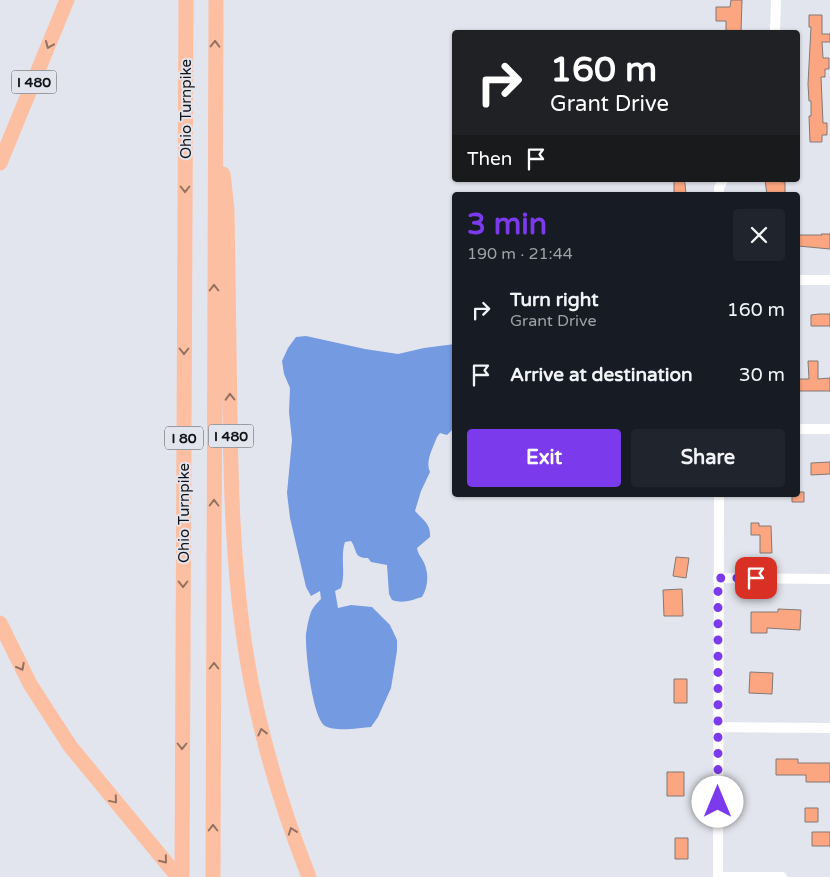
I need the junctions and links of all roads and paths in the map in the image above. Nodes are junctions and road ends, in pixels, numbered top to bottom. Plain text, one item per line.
1 (67, 0) edge
2 (186, 0) edge
3 (216, 0) edge
4 (776, 0) edge
5 (776, 30) edge
6 (215, 89) junction
7 (0, 163) edge
8 (800, 280) edge
9 (830, 280) edge
10 (800, 429) edge
11 (830, 430) edge
12 (718, 497) edge
13 (718, 578) junction
14 (830, 579) edge
15 (0, 623) edge
16 (718, 727) junction
17 (830, 728) edge
18 (180, 877) edge
19 (213, 877) edge
20 (309, 877) edge
21 (718, 877) edge
22 (782, 877) edge

1 -> 7 highway, I 480
2 -> 18 highway, Ohio Turnpike / I 80
6 -> 3 highway, Ohio Turnpike / I 80
4 - 5 street
19 -> 6 highway, Ohio Turnpike / I 80
20 -> 6 highway, I 480
8 - 9 street
10 - 11 street
12 - 13 street
13 - 14 street
13 - 16 street
15 -> 18 highway
16 - 17 street
16 - 21 street
21 - 22 street

